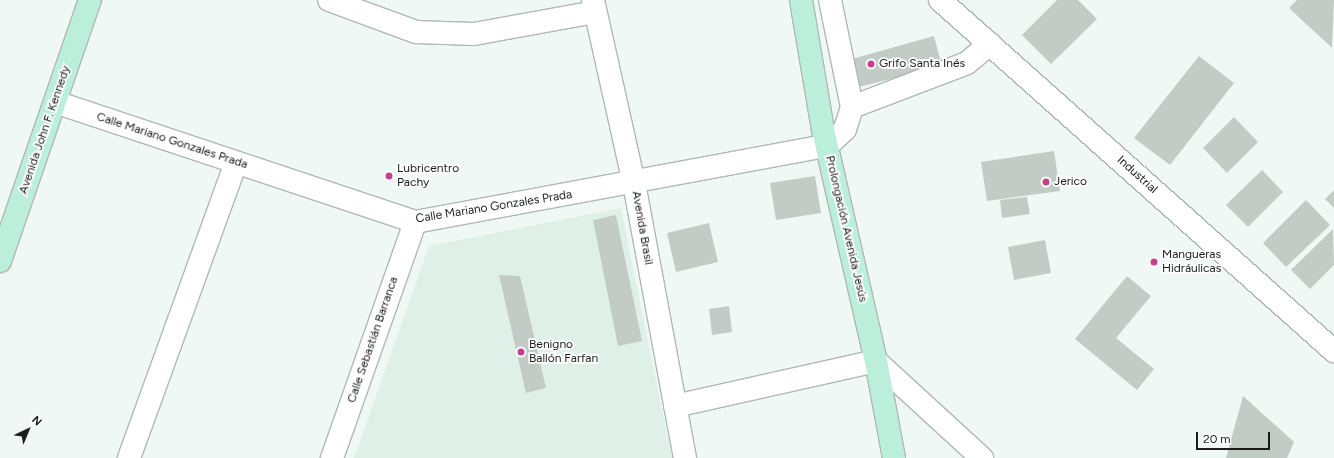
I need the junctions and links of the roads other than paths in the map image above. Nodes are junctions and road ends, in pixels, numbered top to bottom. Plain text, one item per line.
1 (90, 0) edge
2 (329, 0) edge
3 (801, 0) edge
4 (830, 0) edge
5 (940, 0) edge
6 (594, 6) edge
7 (990, 44) junction
8 (55, 102) junction
9 (852, 107) junction
10 (827, 146) junction
11 (236, 162) junction
12 (634, 183) junction
13 (415, 222) junction
14 (0, 261) edge
15 (1334, 351) edge
16 (876, 361) junction
17 (675, 406) junction
18 (129, 458) edge
19 (332, 458) edge
20 (685, 458) edge
21 (894, 458) edge
22 (982, 458) edge

1 - 8 main road, Avenida John F. Kennedy
2 - 6 street
3 - 10 main road, Prolongación Avenida Jesús
4 - 9 street
5 - 7 street, Industrial
6 - 12 street, Avenida Brasil
7 - 9 street
7 - 15 street, Industrial
8 - 11 street, Calle Mariano Gonzales Prada
8 - 14 main road, Avenida John F. Kennedy
9 - 10 street
10 - 12 street, Calle Mariano Gonzales Prada
10 - 16 main road, Prolongación Avenida Jesús
11 - 13 street, Calle Mariano Gonzales Prada
11 - 18 street
12 - 13 street, Calle Mariano Gonzales Prada
12 - 17 street, Avenida Brasil
13 - 19 street, Calle Sebastián Barranca
16 - 17 street
16 - 21 main road, Prolongación Avenida Jesús
16 - 22 street
17 - 20 street, Avenida Brasil

